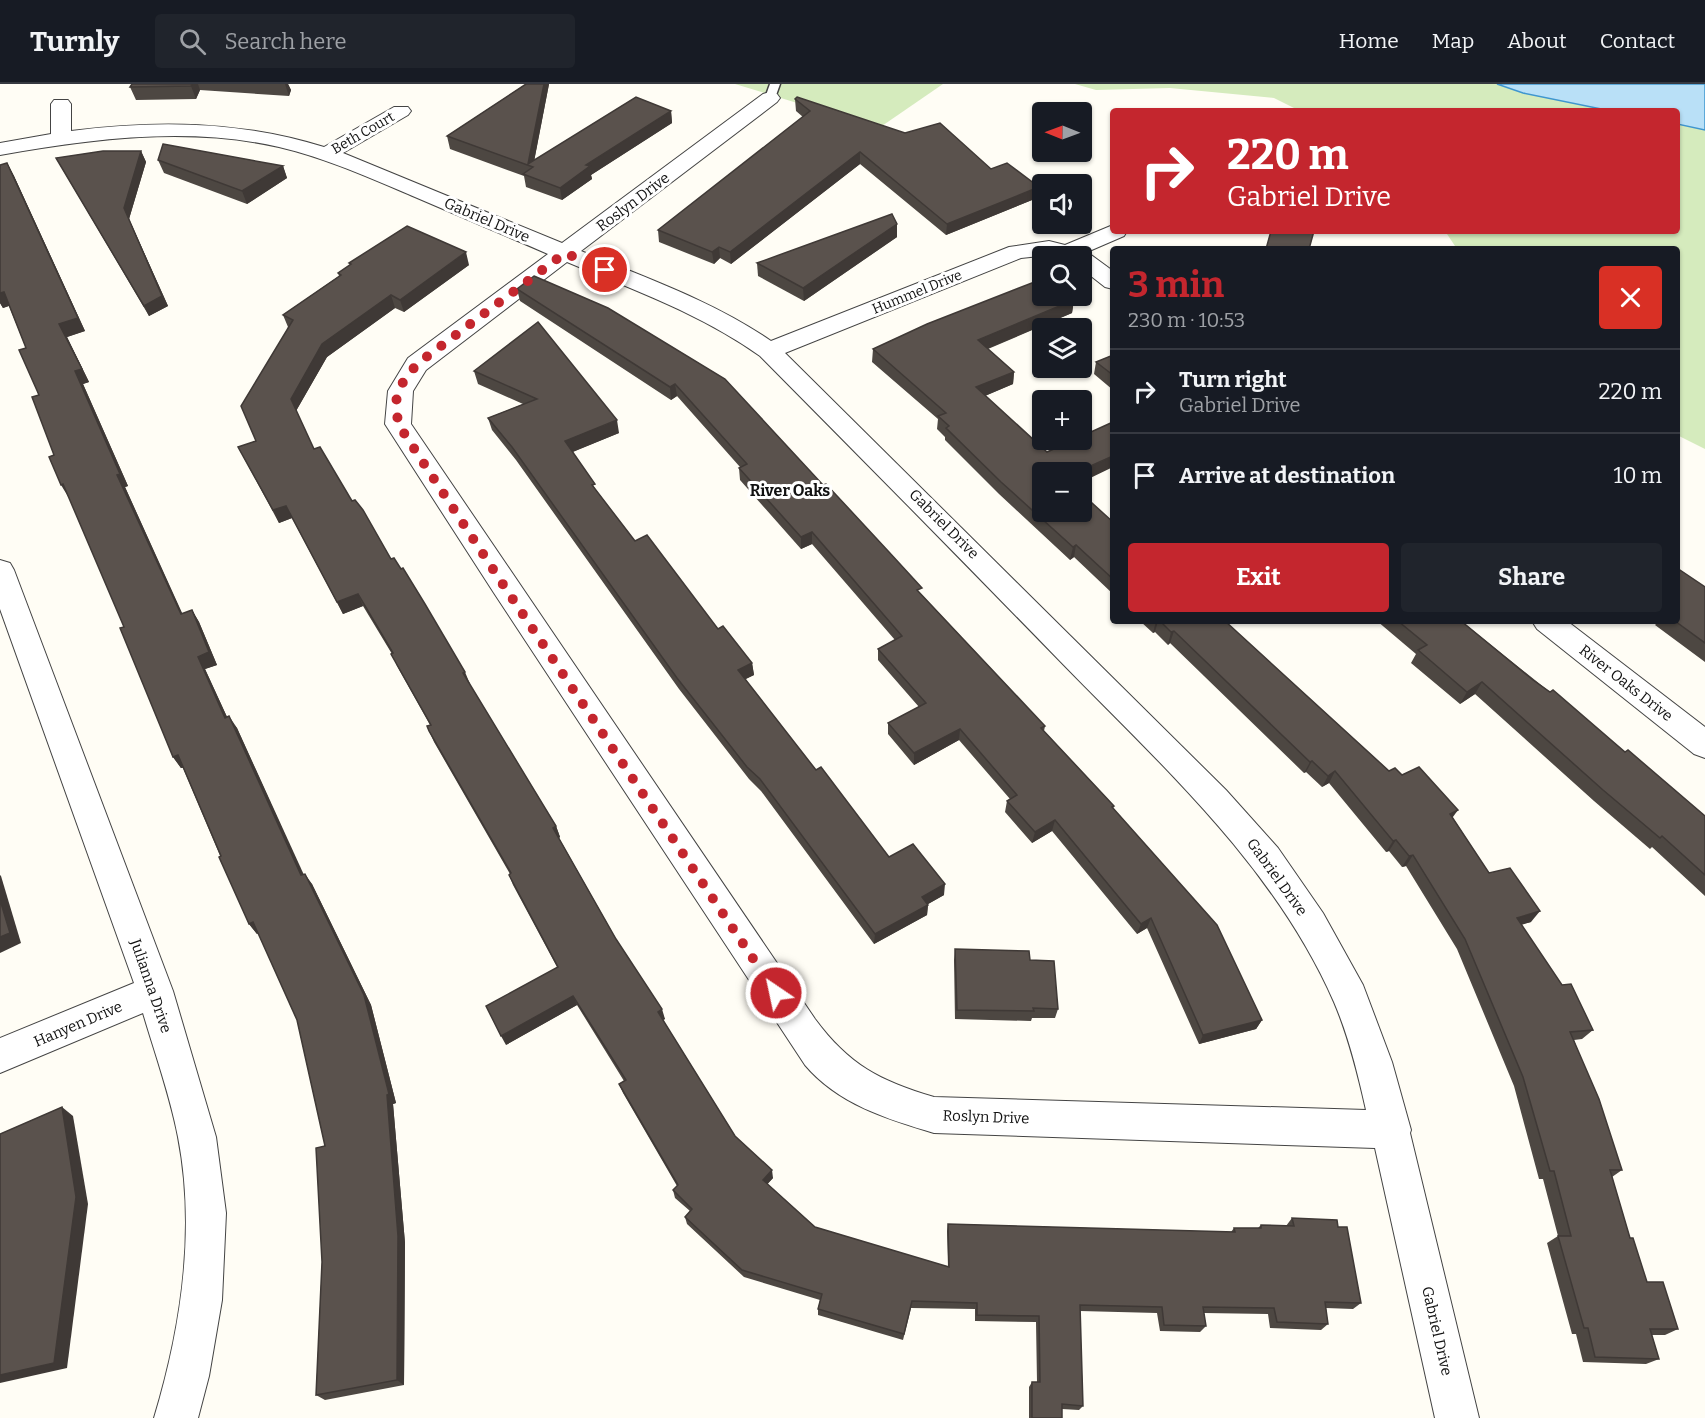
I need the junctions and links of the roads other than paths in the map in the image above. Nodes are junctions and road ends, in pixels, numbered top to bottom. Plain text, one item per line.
1 (772, 91) edge
2 (61, 104) dead end
3 (401, 111) dead end
4 (61, 140) junction
5 (0, 149) edge
6 (325, 154) junction
7 (1111, 234) edge
8 (1091, 246) edge
9 (1032, 249) edge
10 (565, 253) junction
11 (1092, 267) edge
12 (1110, 280) edge
13 (769, 351) junction
14 (0, 570) edge
15 (1551, 624) edge
16 (1705, 744) edge
17 (155, 990) junction
18 (0, 1056) edge
19 (1392, 1130) junction
20 (176, 1418) edge
21 (1458, 1418) edge

1 - 10 street, Roslyn Drive
2 - 4 street
3 - 6 street, Beth Court
4 - 5 street, Gabriel Drive
4 - 6 street, Gabriel Drive
6 - 10 street, Gabriel Drive
7 - 8 street
9 - 13 street, Hummel Drive
10 - 13 street, Gabriel Drive
10 - 19 street, Roslyn Drive
11 - 12 street
13 - 19 street, Gabriel Drive
14 - 17 street, Julianna Drive
15 - 16 street, River Oaks Drive
17 - 18 street, Hanyen Drive
17 - 20 street, Julianna Drive
19 - 21 street, Gabriel Drive

